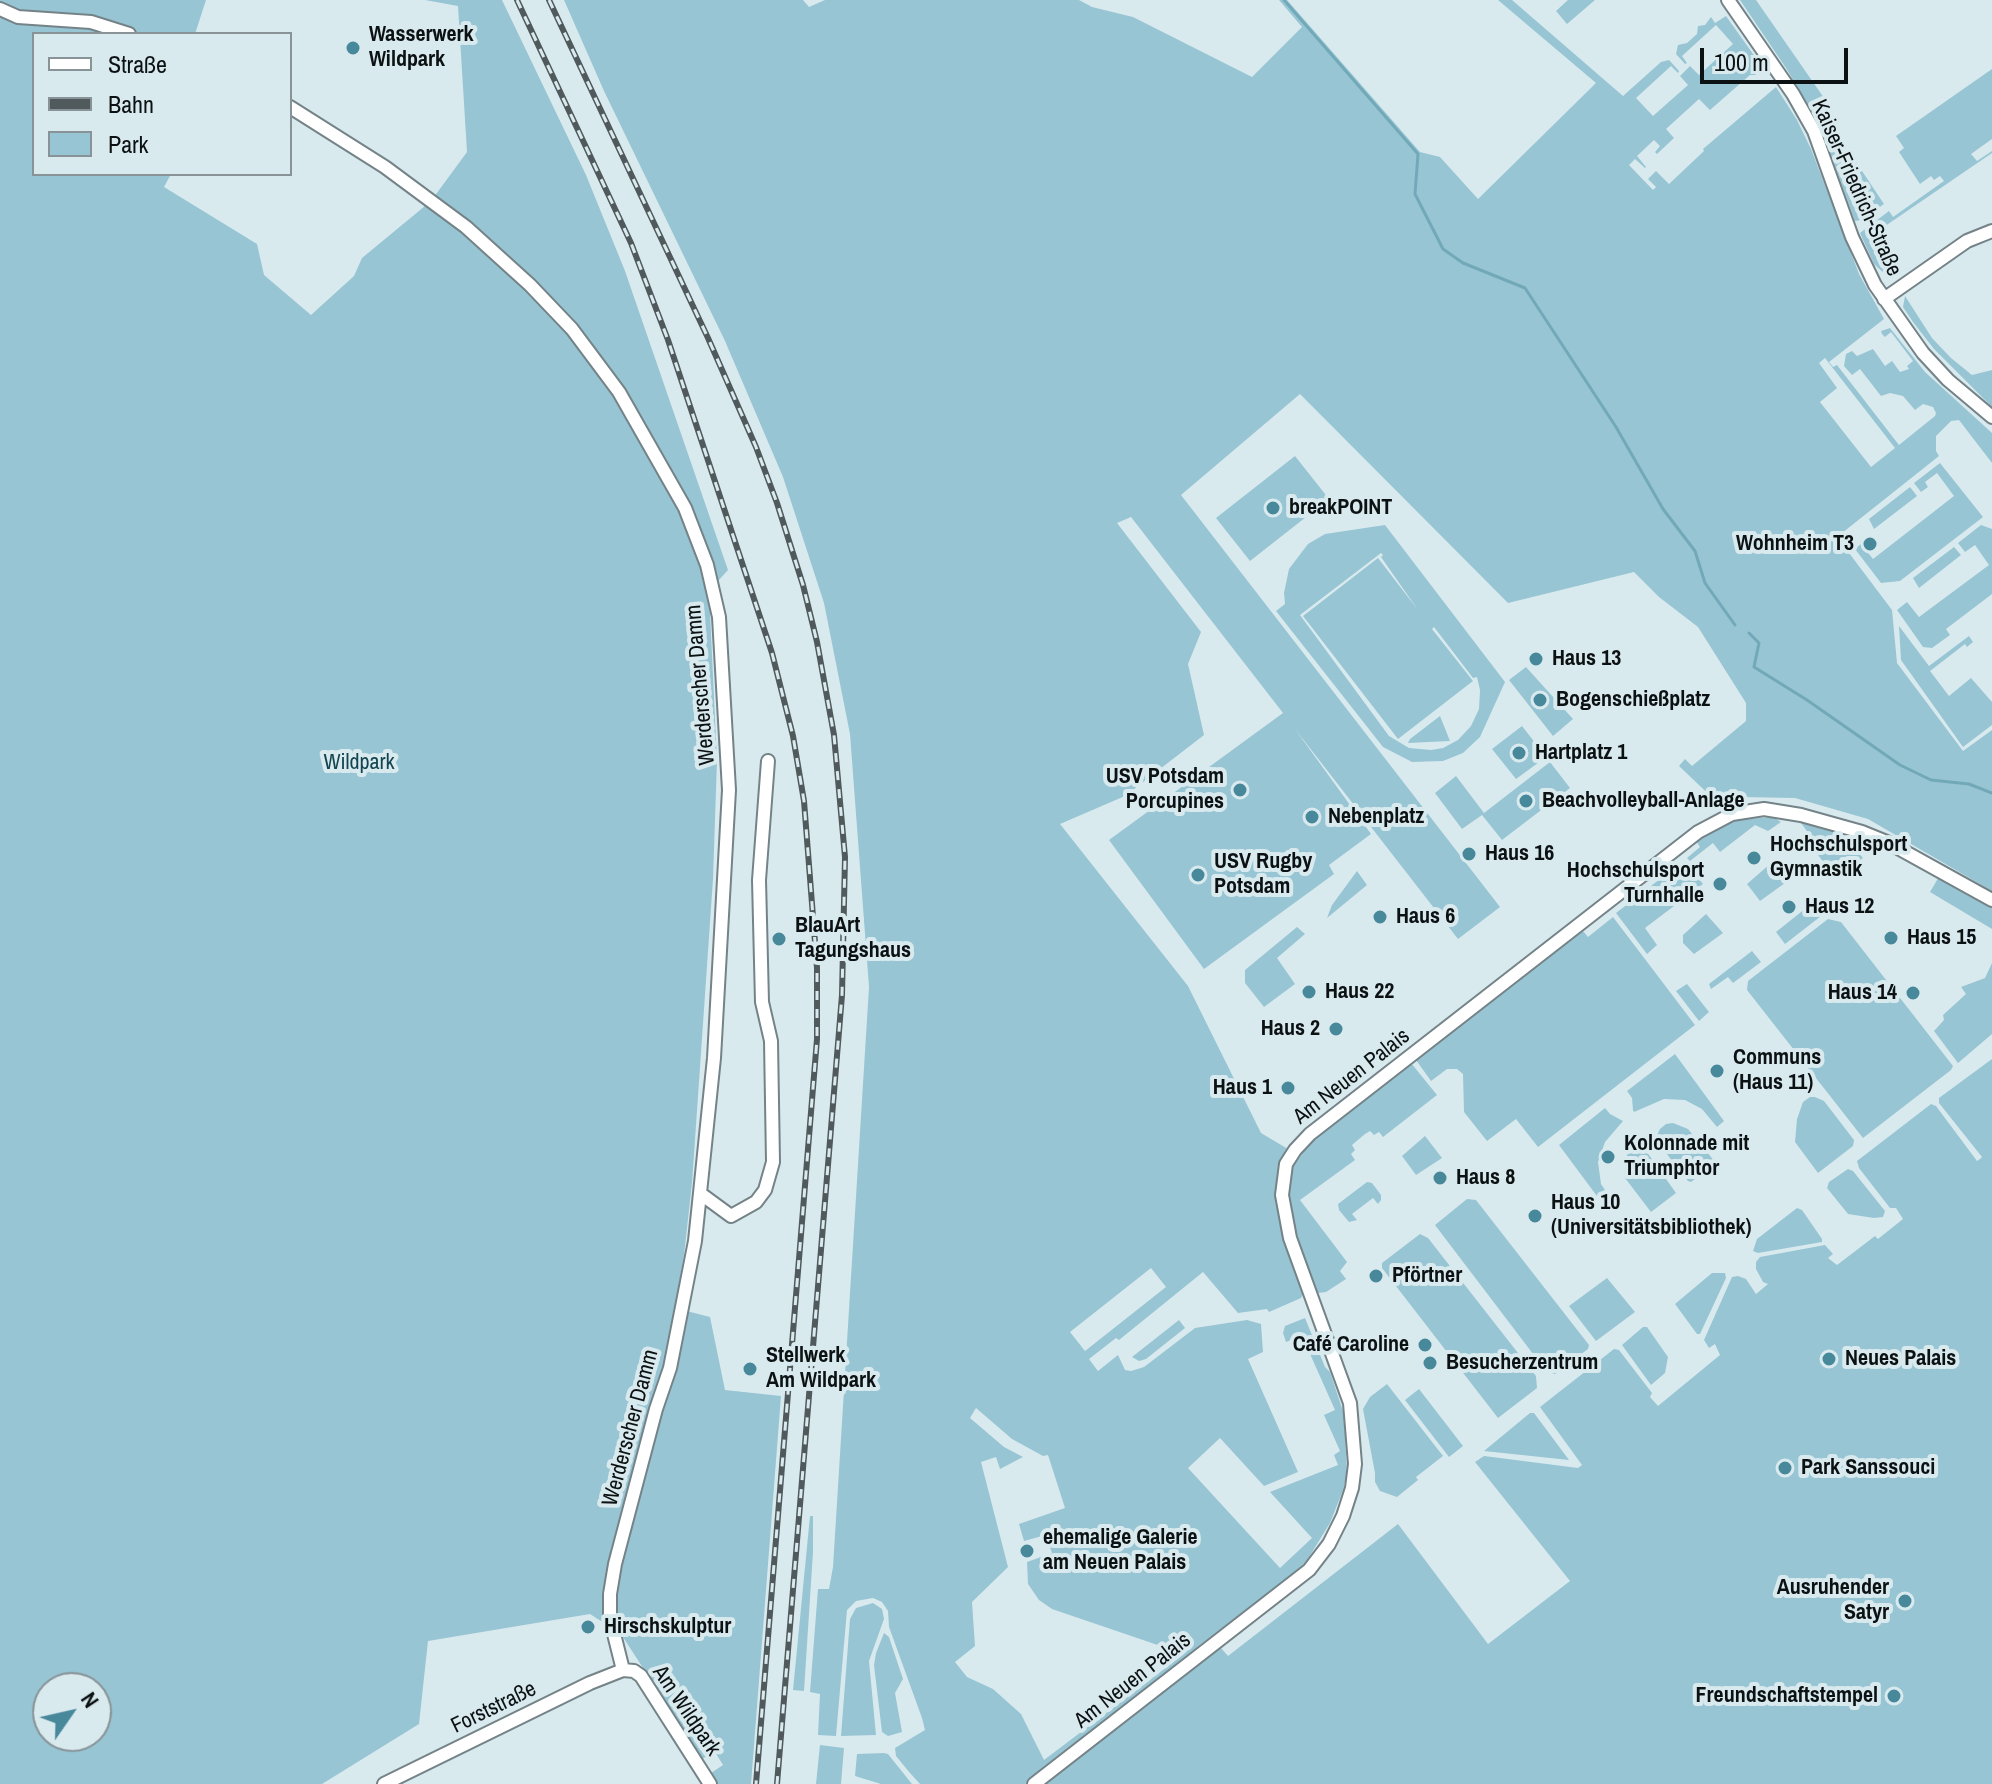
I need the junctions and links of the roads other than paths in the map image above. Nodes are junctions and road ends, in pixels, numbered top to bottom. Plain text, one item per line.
1 (1728, 0) edge
2 (0, 9) edge
3 (123, 32) edge
4 (292, 108) edge
5 (1992, 231) edge
6 (1884, 299) junction
7 (1992, 417) edge
8 (768, 761) dead end
9 (1992, 900) edge
10 (701, 1194) junction
11 (623, 1670) junction
12 (384, 1784) edge
13 (710, 1784) edge
14 (1034, 1784) edge

1 - 6 street, Kaiser-Friedrich-Straße
2 - 3 street
4 - 10 street, Werderscher Damm
5 - 6 street
6 - 7 street, Kaiser-Friedrich-Straße
8 - 10 street
9 - 14 street, Am Neuen Palais
10 - 11 street, Werderscher Damm
11 - 12 street, Forststraße
11 - 13 street, Am Wildpark

